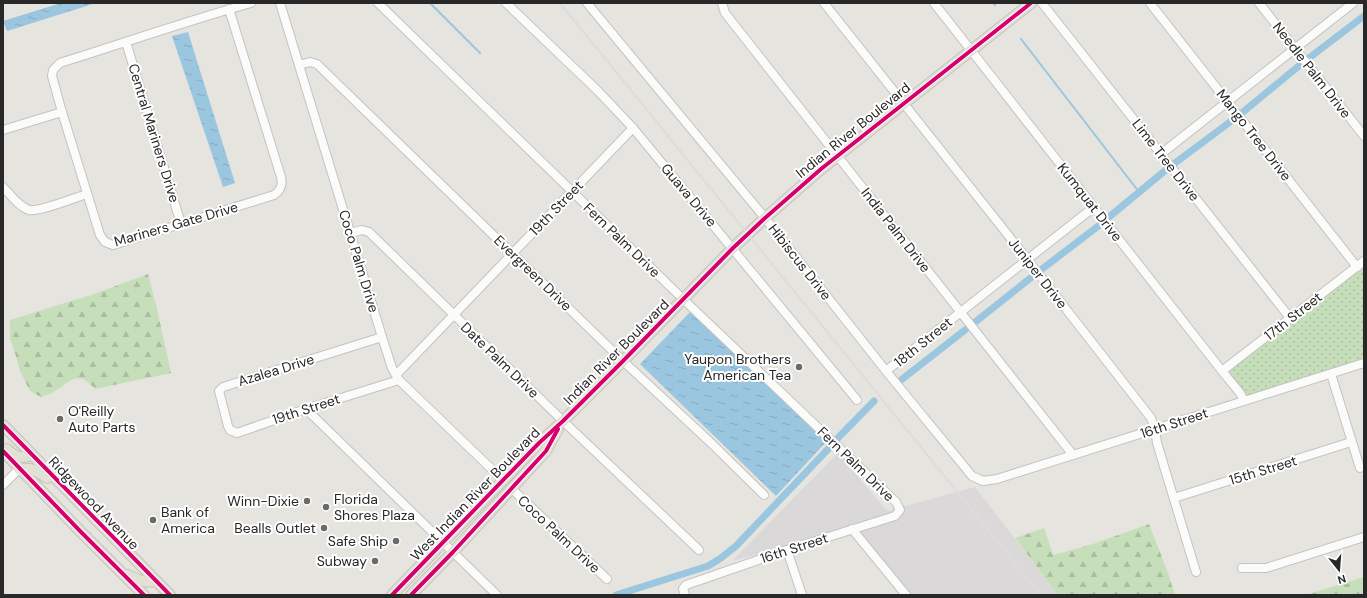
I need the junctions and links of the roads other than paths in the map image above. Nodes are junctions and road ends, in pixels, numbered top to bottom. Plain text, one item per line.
1 (251, 3) edge
2 (280, 3) edge
3 (378, 3) edge
4 (506, 3) edge
5 (587, 3) edge
6 (722, 3) edge
7 (824, 3) edge
8 (934, 3) edge
9 (1031, 3) edge
10 (1042, 3) edge
11 (1150, 3) edge
12 (1259, 3) edge
13 (1353, 3) edge
14 (229, 9) junction
15 (126, 42) junction
16 (1295, 48) junction
17 (971, 50) junction
18 (299, 65) junction
19 (1228, 102) junction
20 (903, 104) junction
21 (62, 112) junction
22 (633, 128) junction
23 (3, 130) edge
24 (1364, 136) edge
25 (1161, 154) junction
26 (837, 156) junction
27 (3, 187) edge
28 (571, 192) junction
29 (87, 194) junction
30 (1094, 207) junction
31 (765, 218) junction
32 (181, 224) junction
33 (350, 233) junction
34 (733, 248) junction
35 (512, 253) junction
36 (1027, 259) junction
37 (1364, 261) edge
38 (1357, 266) junction
39 (683, 300) junction
40 (960, 312) junction
41 (453, 314) junction
42 (1290, 318) junction
43 (382, 337) junction
44 (623, 361) junction
45 (1364, 363) edge
46 (886, 371) junction
47 (1222, 371) junction
48 (1331, 374) junction
49 (397, 377) junction
50 (858, 400) dead end
51 (1244, 401) junction
52 (306, 409) junction
53 (563, 421) junction
54 (3, 425) edge
55 (1155, 429) junction
56 (237, 433) joint
57 (1352, 442) junction
58 (3, 445) edge
59 (3, 451) edge
60 (32, 455) junction
61 (1073, 455) junction
62 (1360, 468) dead end
63 (19, 469) junction
64 (503, 480) junction
65 (983, 481) joint
66 (58, 482) junction
67 (3, 485) edge
68 (512, 489) junction
69 (764, 495) dead end
70 (1174, 498) junction
71 (900, 510) joint
72 (852, 529) junction
73 (1364, 537) edge
74 (443, 542) junction
75 (699, 550) dead end
76 (788, 550) junction
77 (453, 552) junction
78 (116, 568) junction
79 (1242, 568) dead end
80 (1196, 572) dead end
81 (607, 579) dead end
82 (154, 581) junction
83 (144, 595) edge
84 (170, 595) edge
85 (392, 595) edge
86 (410, 595) edge
87 (497, 595) edge
88 (685, 595) edge
89 (802, 595) edge
90 (906, 595) edge

1 - 14 street, Mariners Gate Drive
2 - 18 street, Coco Palm Drive
3 - 28 street, Fern Palm Drive
4 - 22 street, Guava Drive
5 - 31 street, Hibiscus Drive
6 - 26 street, India Palm Drive
7 - 20 street, Juniper Drive
8 - 17 street, Kumquat Drive
9 - 17 main road, Indian River Boulevard
10 - 25 street, Lime Tree Drive
11 - 19 street, Mango Tree Drive
12 - 16 street, Needle Palm Drive
13 - 16 street
14 - 15 street, Mariners Gate Drive
14 - 32 street, Mariners Gate Drive
15 - 21 street, Mariners Gate Drive
15 - 32 street, Central Mariners Drive
16 - 19 street
16 - 24 street, Needle Palm Drive
17 - 20 main road, Indian River Boulevard
17 - 30 street, Kumquat Drive
18 - 33 street, Coco Palm Drive
18 - 35 street, Evergreen Drive
19 - 25 street
19 - 38 street, Mango Tree Drive
20 - 26 main road, Indian River Boulevard
20 - 36 street, Juniper Drive
21 - 23 street
21 - 29 street, Mariners Gate Drive
22 - 28 street, 19th Street
22 - 34 street, Guava Drive
25 - 42 street, Lime Tree Drive
26 - 31 main road, Indian River Boulevard
26 - 40 street, India Palm Drive
27 - 29 street
28 - 35 street, 19th Street
28 - 39 street, Fern Palm Drive
29 - 32 street, Mariners Gate Drive
30 - 36 street, 18th Street
30 - 47 street, Kumquat Drive
31 - 34 main road, Indian River Boulevard
31 - 46 street, Hibiscus Drive
33 - 41 street, Date Palm Drive
33 - 43 street, Coco Palm Drive
34 - 39 main road, Indian River Boulevard
34 - 50 street, Guava Drive
35 - 41 street, 19th Street
35 - 44 street, Evergreen Drive
36 - 40 street, 18th Street
36 - 55 street, Juniper Drive
37 - 38 street, 17th Street
38 - 42 street, 17th Street
39 - 44 main road, Indian River Boulevard
39 - 71 street, Fern Palm Drive
40 - 46 street, 18th Street
40 - 61 street, India Palm Drive
41 - 49 street, 19th Street
41 - 53 street, Date Palm Drive
42 - 47 street, 17th Street
43 - 49 street, Coco Palm Drive
43 - 56 street, Azalea Drive
44 - 53 main road, Indian River Boulevard
44 - 69 street, Evergreen Drive
45 - 48 street, 16th Street
46 - 65 street, Hibiscus Drive
47 - 51 street, Kumquat Drive
48 - 51 street, 16th Street
48 - 57 street
49 - 52 street, 19th Street
49 - 64 street, Coco Palm Drive
51 - 55 street, 16th Street
52 - 56 street, 19th Street
52 - 74 street
53 - 64 main road, West Indian River Boulevard
53 - 68 main road, West Indian River Boulevard
53 - 75 street, Date Palm Drive
54 - 60 main road, Ridgewood Avenue
55 - 61 street, 16th Street
55 - 70 street, Juniper Drive
57 - 62 street
57 - 70 street, 15th Street
58 - 60 main road
59 - 63 main road, Ridgewood Avenue
60 - 66 main road, Ridgewood Avenue
61 - 65 street, 16th Street
63 - 66 main road
63 - 67 street
63 - 78 main road, Ridgewood Avenue
64 - 74 main road, West Indian River Boulevard
66 - 82 main road, Ridgewood Avenue
68 - 77 main road, West Indian River Boulevard
68 - 81 street, Coco Palm Drive
70 - 80 street, Juniper Drive
71 - 72 street, 16th Street
72 - 76 street, 16th Street
72 - 90 street
73 - 79 street
74 - 77 street
74 - 85 main road, West Indian River Boulevard
76 - 88 street, 16th Street
76 - 89 street
77 - 86 main road, West Indian River Boulevard
77 - 87 street
78 - 82 main road
78 - 83 main road, Ridgewood Avenue
82 - 84 main road, Ridgewood Avenue

